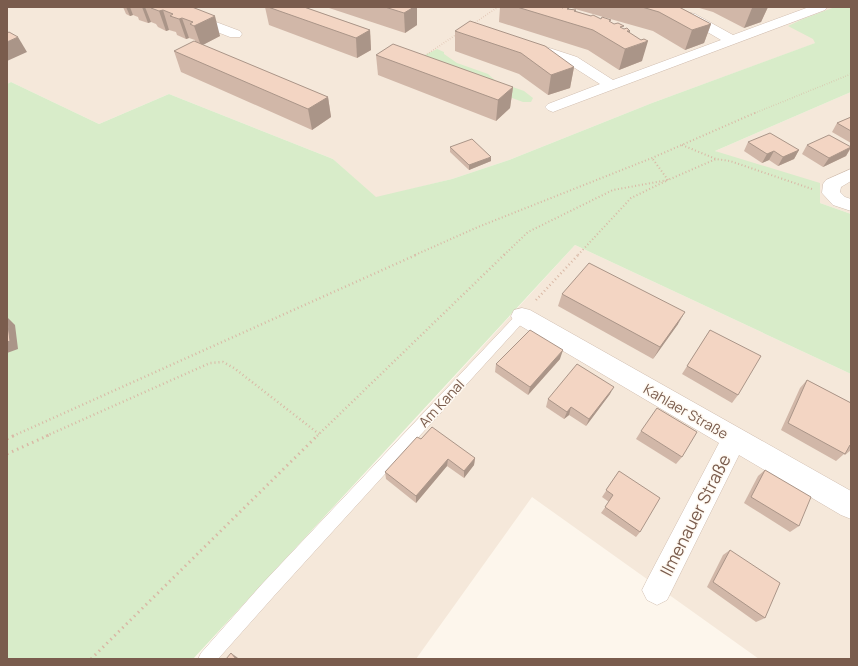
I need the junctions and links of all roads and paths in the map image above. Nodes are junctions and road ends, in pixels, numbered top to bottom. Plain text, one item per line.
1 (164, 7) edge
2 (498, 7) edge
3 (652, 7) edge
4 (821, 7) edge
5 (472, 24) edge
6 (458, 33) edge
7 (235, 34) dead end
8 (732, 40) junction
9 (513, 41) edge
10 (419, 59) edge
11 (851, 74) edge
12 (611, 85) junction
13 (553, 106) dead end
14 (682, 145) junction
15 (652, 158) junction
16 (716, 159) junction
17 (851, 174) edge
18 (668, 180) junction
19 (831, 193) junction
20 (851, 205) edge
21 (522, 316) junction
22 (319, 434) junction
23 (7, 439) edge
24 (734, 439) junction
25 (7, 454) edge
26 (851, 506) edge
27 (657, 590) dead end
28 (91, 659) edge
29 (208, 659) edge

1 - 7 street
2 - 5 path
3 - 8 street
4 - 8 street
6 - 10 path
8 - 12 street
9 - 12 street
11 - 14 path
12 - 13 street
14 - 15 path
14 - 16 path
15 - 18 path
15 - 23 path
16 - 18 path
16 - 19 path
17 - 19 street
18 - 21 path
18 - 22 path
19 - 20 street
21 - 24 street, Kahlaer Straße
21 - 29 lane, Am Kanal
22 - 25 path
22 - 28 path
24 - 26 street, Kahlaer Straße
24 - 27 street, Ilmenauer Straße

